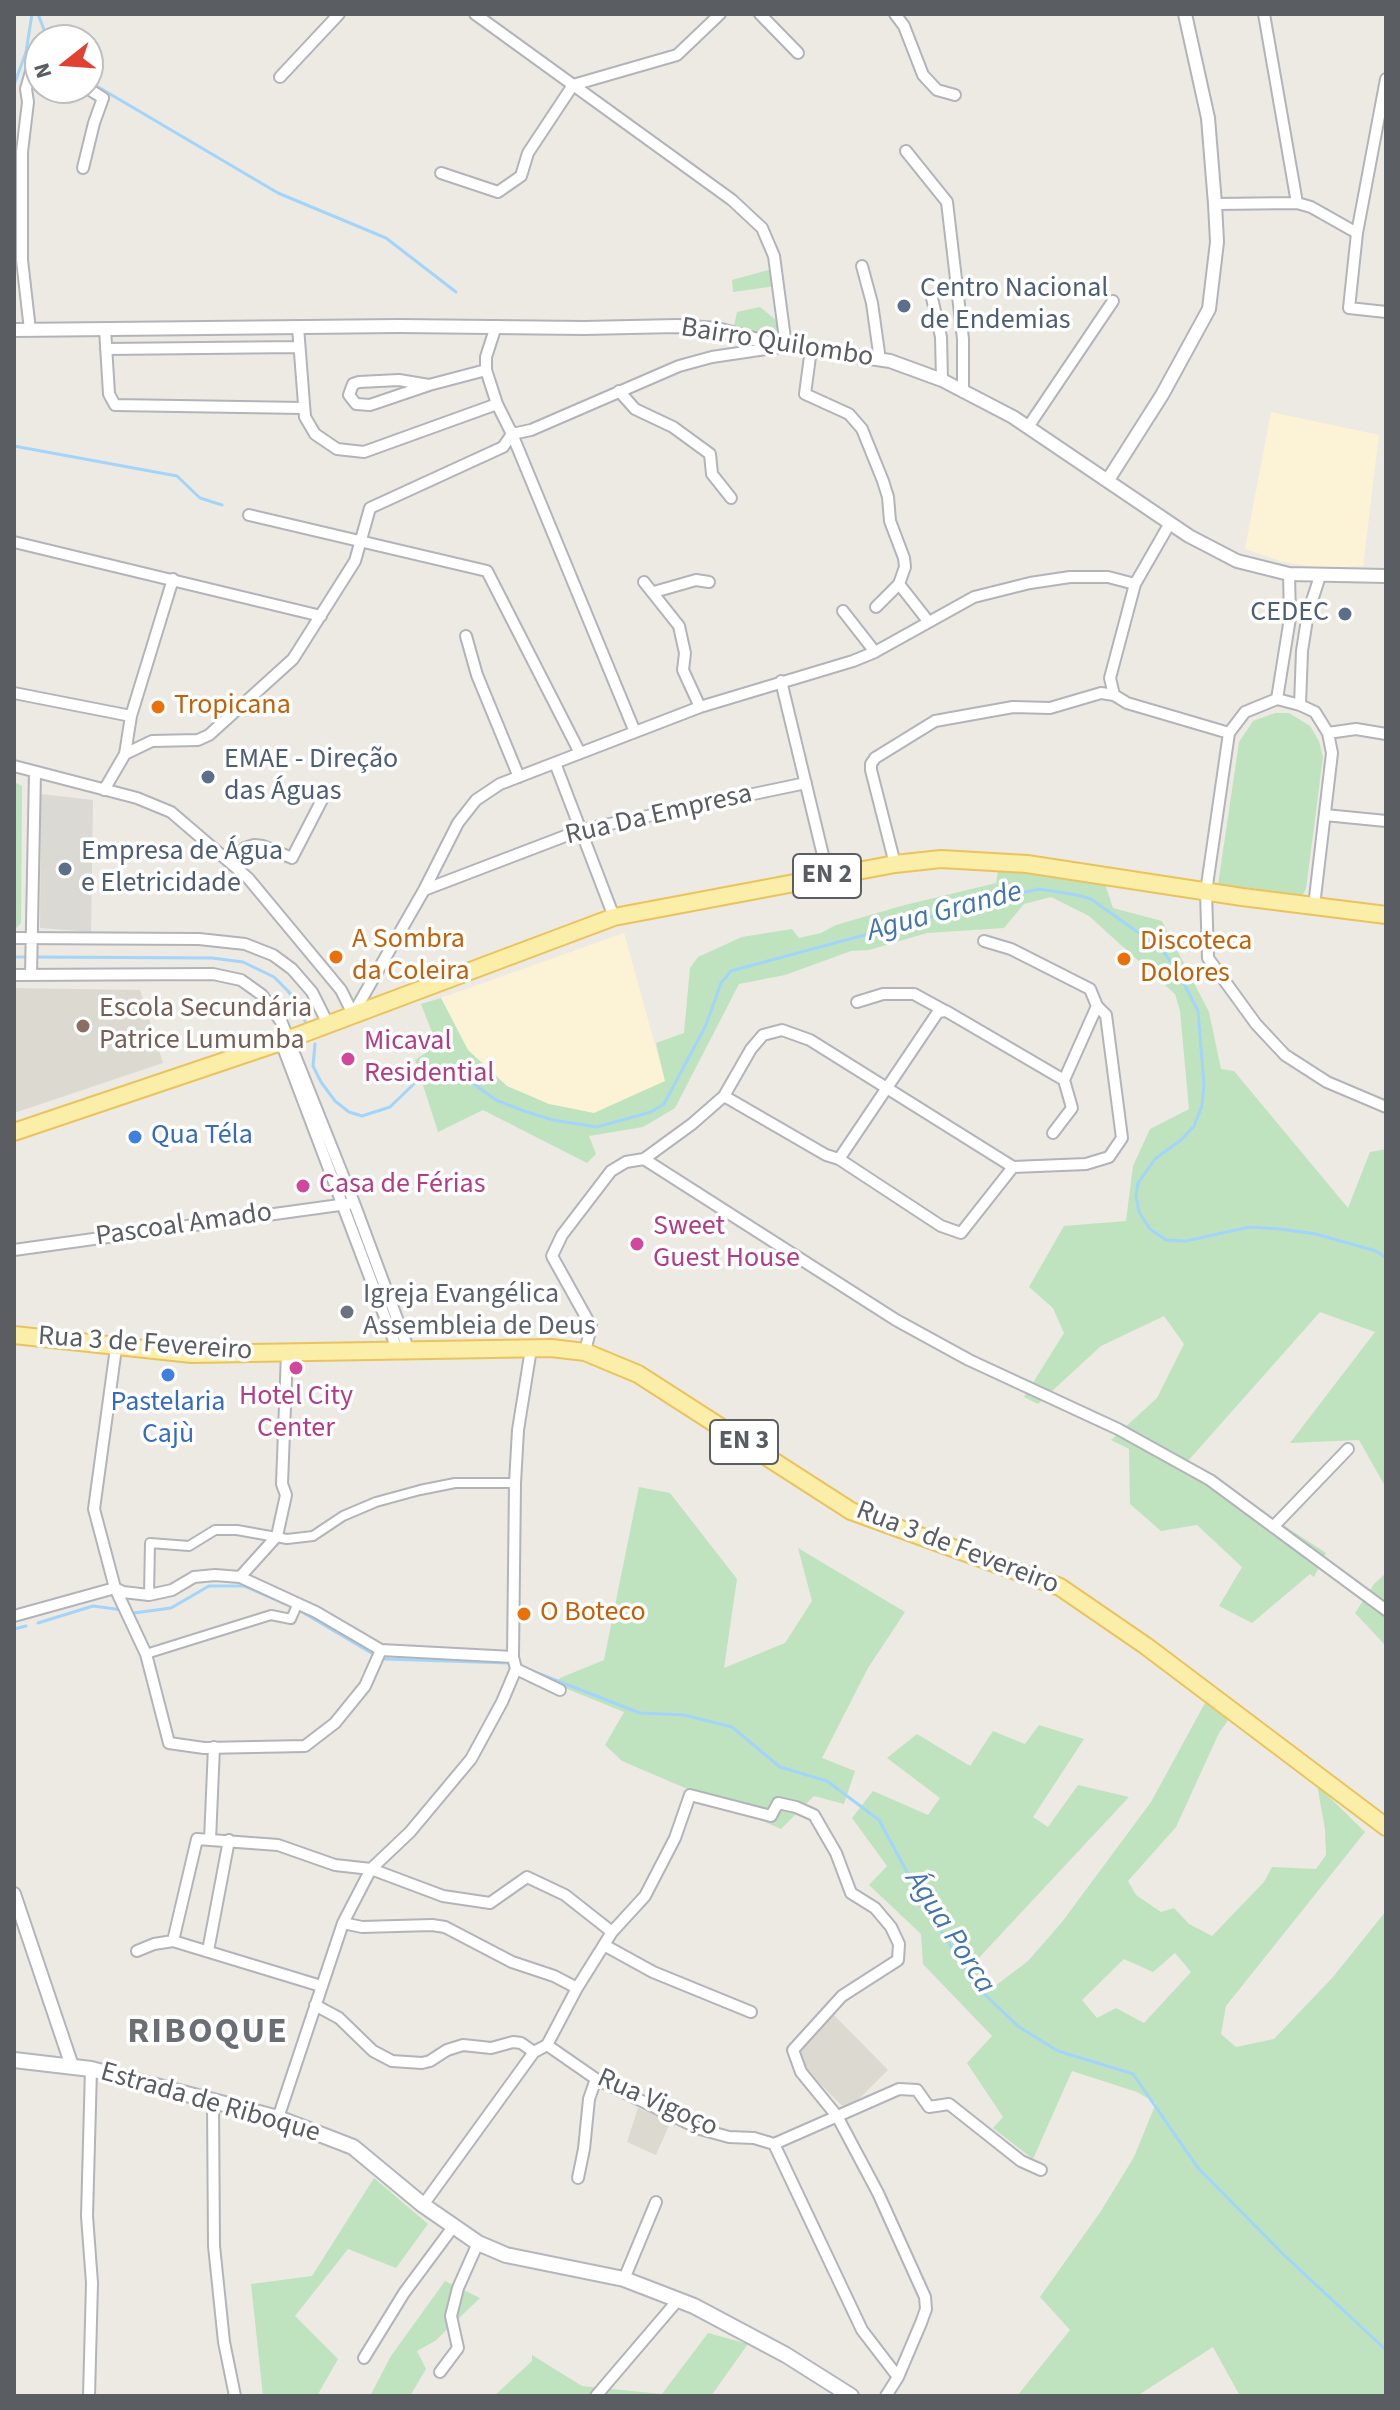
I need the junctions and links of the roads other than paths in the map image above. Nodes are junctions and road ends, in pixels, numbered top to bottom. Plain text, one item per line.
1 (339, 14) edge
2 (475, 14) edge
3 (720, 14) edge
4 (760, 14) edge
5 (895, 14) edge
6 (1185, 14) edge
7 (1264, 14) edge
8 (798, 53) dead end
9 (280, 77) dead end
10 (1386, 79) edge
11 (573, 85) junction
12 (955, 95) dead end
13 (28, 104) edge
14 (101, 104) edge
15 (906, 151) dead end
16 (83, 168) dead end
17 (441, 173) dead end
18 (1297, 203) junction
19 (1215, 204) junction
20 (1357, 233) junction
21 (862, 266) dead end
22 (932, 298) dead end
23 (1113, 301) dead end
24 (1386, 312) edge
25 (496, 326) junction
26 (298, 327) junction
27 (105, 329) junction
28 (14, 330) edge
29 (30, 330) junction
30 (786, 346) junction
31 (299, 347) junction
32 (106, 349) junction
33 (811, 349) junction
34 (880, 360) junction
35 (486, 370) junction
36 (942, 380) junction
37 (429, 385) junction
38 (963, 390) junction
39 (619, 391) junction
40 (497, 404) junction
41 (303, 408) junction
42 (1028, 427) junction
43 (512, 434) junction
44 (1108, 480) junction
45 (731, 498) dead end
46 (249, 515) dead end
47 (1170, 523) junction
48 (362, 541) junction
49 (14, 542) edge
50 (1289, 574) junction
51 (1320, 576) junction
52 (1386, 576) edge
53 (173, 579) junction
54 (644, 582) dead end
55 (709, 582) dead end
56 (899, 584) junction
57 (1135, 584) junction
58 (654, 592) junction
59 (876, 607) dead end
60 (843, 611) dead end
61 (321, 616) junction
62 (928, 621) junction
63 (466, 636) dead end
64 (875, 652) junction
65 (781, 681) junction
66 (14, 693) edge
67 (1114, 695) junction
68 (1277, 699) junction
69 (1300, 705) junction
70 (700, 707) junction
71 (131, 716) junction
72 (635, 732) junction
73 (1229, 733) junction
74 (1328, 733) junction
75 (1386, 734) edge
76 (580, 753) junction
77 (125, 754) junction
78 (555, 763) junction
79 (14, 766) edge
80 (35, 772) junction
81 (519, 777) junction
82 (806, 783) junction
83 (104, 790) junction
84 (324, 796) dead end
85 (1325, 815) junction
86 (1386, 821) edge
87 (581, 830) junction
88 (230, 861) junction
89 (895, 864) junction
90 (828, 876) junction
91 (424, 890) junction
92 (1206, 892) junction
93 (1314, 906) junction
94 (1386, 915) edge
95 (614, 917) junction
96 (14, 938) edge
97 (31, 938) junction
98 (984, 941) dead end
99 (31, 971) junction
100 (14, 975) edge
101 (857, 1002) dead end
102 (1097, 1006) junction
103 (946, 1011) junction
104 (353, 1014) junction
105 (328, 1024) junction
106 (285, 1040) junction
107 (1064, 1080) junction
108 (888, 1087) junction
109 (724, 1096) junction
110 (1386, 1107) edge
111 (14, 1132) edge
112 (1053, 1133) dead end
113 (644, 1159) junction
114 (839, 1159) junction
115 (1013, 1167) junction
116 (354, 1203) junction
117 (342, 1204) junction
118 (14, 1250) edge
119 (14, 1335) edge
120 (116, 1348) junction
121 (531, 1349) junction
122 (403, 1350) junction
123 (585, 1352) junction
124 (287, 1353) junction
125 (1348, 1449) dead end
126 (515, 1483) junction
127 (1273, 1527) junction
128 (277, 1536) junction
129 (240, 1577) junction
130 (115, 1588) junction
131 (149, 1595) junction
132 (298, 1603) junction
133 (1386, 1610) edge
134 (14, 1616) edge
135 (381, 1650) junction
136 (146, 1654) junction
137 (513, 1657) junction
138 (516, 1669) junction
139 (560, 1690) dead end
140 (214, 1747) junction
141 (1386, 1827) edge
142 (210, 1840) junction
143 (229, 1840) junction
144 (371, 1869) junction
145 (14, 1894) edge
146 (343, 1923) junction
147 (612, 1932) junction
148 (173, 1941) junction
149 (604, 1945) junction
150 (137, 1951) dead end
151 (208, 1951) junction
152 (321, 1986) junction
153 (577, 1988) junction
154 (315, 2005) junction
155 (751, 2012) dead end
156 (547, 2045) junction
157 (534, 2052) junction
158 (14, 2060) edge
159 (72, 2066) junction
160 (91, 2069) junction
161 (596, 2079) junction
162 (213, 2101) junction
163 (837, 2116) junction
164 (278, 2118) junction
165 (774, 2144) junction
166 (1041, 2170) dead end
167 (578, 2178) dead end
168 (656, 2202) dead end
169 (423, 2205) junction
170 (453, 2227) junction
171 (478, 2243) junction
172 (624, 2279) junction
173 (678, 2300) junction
174 (364, 2358) dead end
175 (440, 2372) dead end
176 (898, 2377) junction
177 (89, 2396) edge
178 (235, 2396) edge
179 (596, 2396) edge
180 (851, 2396) edge
181 (886, 2396) edge

1 - 9 street
2 - 11 street
3 - 11 street
4 - 8 street
5 - 12 street
6 - 19 street
7 - 18 street
10 - 20 street
11 - 17 street
11 - 30 street
13 - 29 street
14 - 16 street
15 - 38 street
18 - 19 street
18 - 20 street
19 - 44 street
20 - 24 street
21 - 34 street
22 - 36 street
23 - 42 street
25 - 26 street, Bairro Quilombo
25 - 30 street, Bairro Quilombo
25 - 35 street
26 - 27 street, Bairro Quilombo
26 - 31 street
27 - 29 street, Bairro Quilombo
27 - 32 street
28 - 29 street, Bairro Quilombo
30 - 33 street, Bairro Quilombo
30 - 39 street
31 - 32 street
31 - 41 street
32 - 41 street
33 - 34 street, Bairro Quilombo
33 - 56 street
34 - 36 street, Bairro Quilombo
35 - 37 street
35 - 40 street
36 - 38 street, Bairro Quilombo
37 - 37 street
38 - 42 street, Bairro Quilombo
39 - 43 street
39 - 45 street
40 - 41 street
40 - 43 street
42 - 44 street, Bairro Quilombo
43 - 48 street
43 - 72 street
44 - 47 street, Bairro Quilombo
46 - 48 street
47 - 50 street, Bairro Quilombo
47 - 57 street
48 - 61 street
48 - 76 street
49 - 53 street
50 - 51 street, Bairro Quilombo
50 - 68 street
51 - 52 street, Bairro Quilombo
51 - 69 street
53 - 61 street
53 - 71 street
54 - 58 street
55 - 58 street
56 - 59 street
56 - 62 street
57 - 62 street
57 - 67 street
58 - 70 street
60 - 64 street
61 - 77 street
62 - 64 street
63 - 81 street
64 - 65 street
65 - 70 street
65 - 82 street
66 - 71 street
67 - 73 street
67 - 89 street
68 - 69 street
68 - 73 street
69 - 74 street
70 - 72 street
71 - 77 street
72 - 76 street
73 - 92 street
74 - 75 street
74 - 85 street
76 - 78 street
77 - 83 street
78 - 81 street
78 - 87 street
79 - 80 street
80 - 83 street
80 - 97 street
81 - 91 street
82 - 87 street, Rua Da Empresa
82 - 90 street
83 - 88 street
84 - 88 street
85 - 86 street
85 - 93 street
87 - 91 street, Rua Da Empresa
87 - 95 street
88 - 104 street
89 - 90 main road, EN 2
89 - 92 main road, EN 2
90 - 95 main road, EN 2
91 - 104 street
92 - 93 main road, EN 2
92 - 110 street
93 - 94 main road, EN 2
95 - 104 main road, EN 2
96 - 97 street
97 - 99 street
97 - 105 street
98 - 102 street
99 - 100 street
99 - 106 street
101 - 103 street
102 - 107 street
102 - 115 street
103 - 107 street
103 - 108 street
104 - 105 main road, EN 2
105 - 106 main road, EN 2
106 - 111 main road
106 - 116 street
106 - 117 street
107 - 112 street
108 - 109 street
108 - 114 street
108 - 115 street
109 - 113 street
109 - 114 street
113 - 123 street
113 - 127 street
114 - 115 street
116 - 117 street, Pascoal Amado
116 - 122 street
117 - 118 street, Pascoal Amado
117 - 122 street
119 - 120 main road, Rua 3 de Fevereiro / EN 3
120 - 124 main road, Rua 3 de Fevereiro / EN 3
120 - 130 street
121 - 122 main road, Rua 3 de Fevereiro / EN 3
121 - 123 main road, Rua 3 de Fevereiro / EN 3
121 - 126 street
122 - 124 main road, Rua 3 de Fevereiro / EN 3
123 - 141 main road, Rua 3 de Fevereiro / EN 3
124 - 128 street
125 - 127 street
126 - 128 street
126 - 137 street
127 - 133 street
128 - 129 street
128 - 131 street
129 - 131 street
129 - 132 street
130 - 131 street
130 - 134 street
130 - 136 street
132 - 135 street
132 - 136 street
135 - 137 street
135 - 140 street
136 - 140 street
137 - 138 street
138 - 139 street
138 - 144 street
140 - 142 street
142 - 143 street
142 - 148 street
143 - 144 street
143 - 151 street
144 - 146 street
144 - 147 street
145 - 159 street
146 - 152 street
146 - 153 street
147 - 149 street
147 - 163 street
148 - 150 street
148 - 151 street
149 - 153 street
149 - 155 street
151 - 152 street
152 - 154 street
153 - 156 street
154 - 157 street
154 - 164 street
156 - 157 street
156 - 161 street, Rua Vigoço
157 - 169 street
158 - 159 main road, Estrada de Riboque
159 - 160 main road, Estrada de Riboque
160 - 162 main road, Estrada de Riboque
160 - 177 street
161 - 165 street, Rua Vigoço
161 - 167 street
162 - 164 main road, Estrada de Riboque
162 - 178 street
163 - 165 street
163 - 166 street
163 - 176 street
164 - 169 main road, Estrada de Riboque
165 - 176 street
168 - 172 street
169 - 170 main road, Estrada de Riboque
170 - 171 main road, Estrada de Riboque
170 - 174 street
171 - 172 main road, Estrada de Riboque
171 - 175 street
172 - 173 main road, Estrada de Riboque
173 - 179 street
173 - 180 main road, Estrada de Riboque
176 - 181 street

